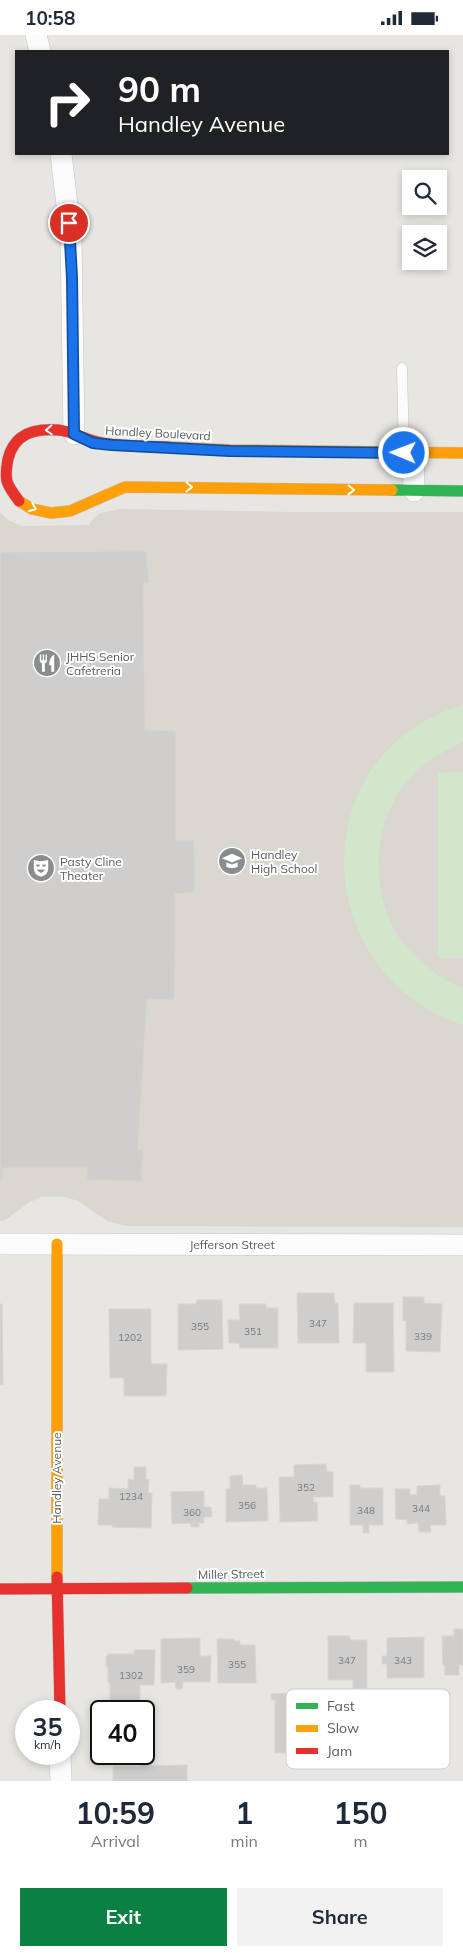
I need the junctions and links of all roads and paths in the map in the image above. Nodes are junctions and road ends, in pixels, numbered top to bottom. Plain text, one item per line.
1 (36, 35) edge
2 (40, 50) edge
3 (61, 155) edge
4 (402, 368) dead end
5 (74, 434) junction
6 (409, 453) junction
7 (463, 453) edge
8 (3, 472) edge
9 (414, 491) junction
10 (463, 491) edge
11 (0, 1244) edge
12 (57, 1244) junction
13 (463, 1245) edge
14 (463, 1587) edge
15 (0, 1589) edge
16 (57, 1589) junction
17 (60, 1700) edge
18 (60, 1765) edge
19 (61, 1781) edge

1 - 2 street
3 - 5 street
4 - 6 lane
5 - 6 street, Handley Boulevard
5 -> 8 street, Handley Boulevard
6 - 7 street, Handley Boulevard
6 - 9 street
8 -> 9 street, Handley Boulevard
9 - 10 street, Handley Boulevard
11 - 12 street, Jefferson Street
12 - 13 street, Jefferson Street
12 - 16 street, Handley Avenue
14 - 16 street, Miller Street
15 - 16 street, Miller Street
16 - 17 street, Handley Avenue
18 - 19 street

